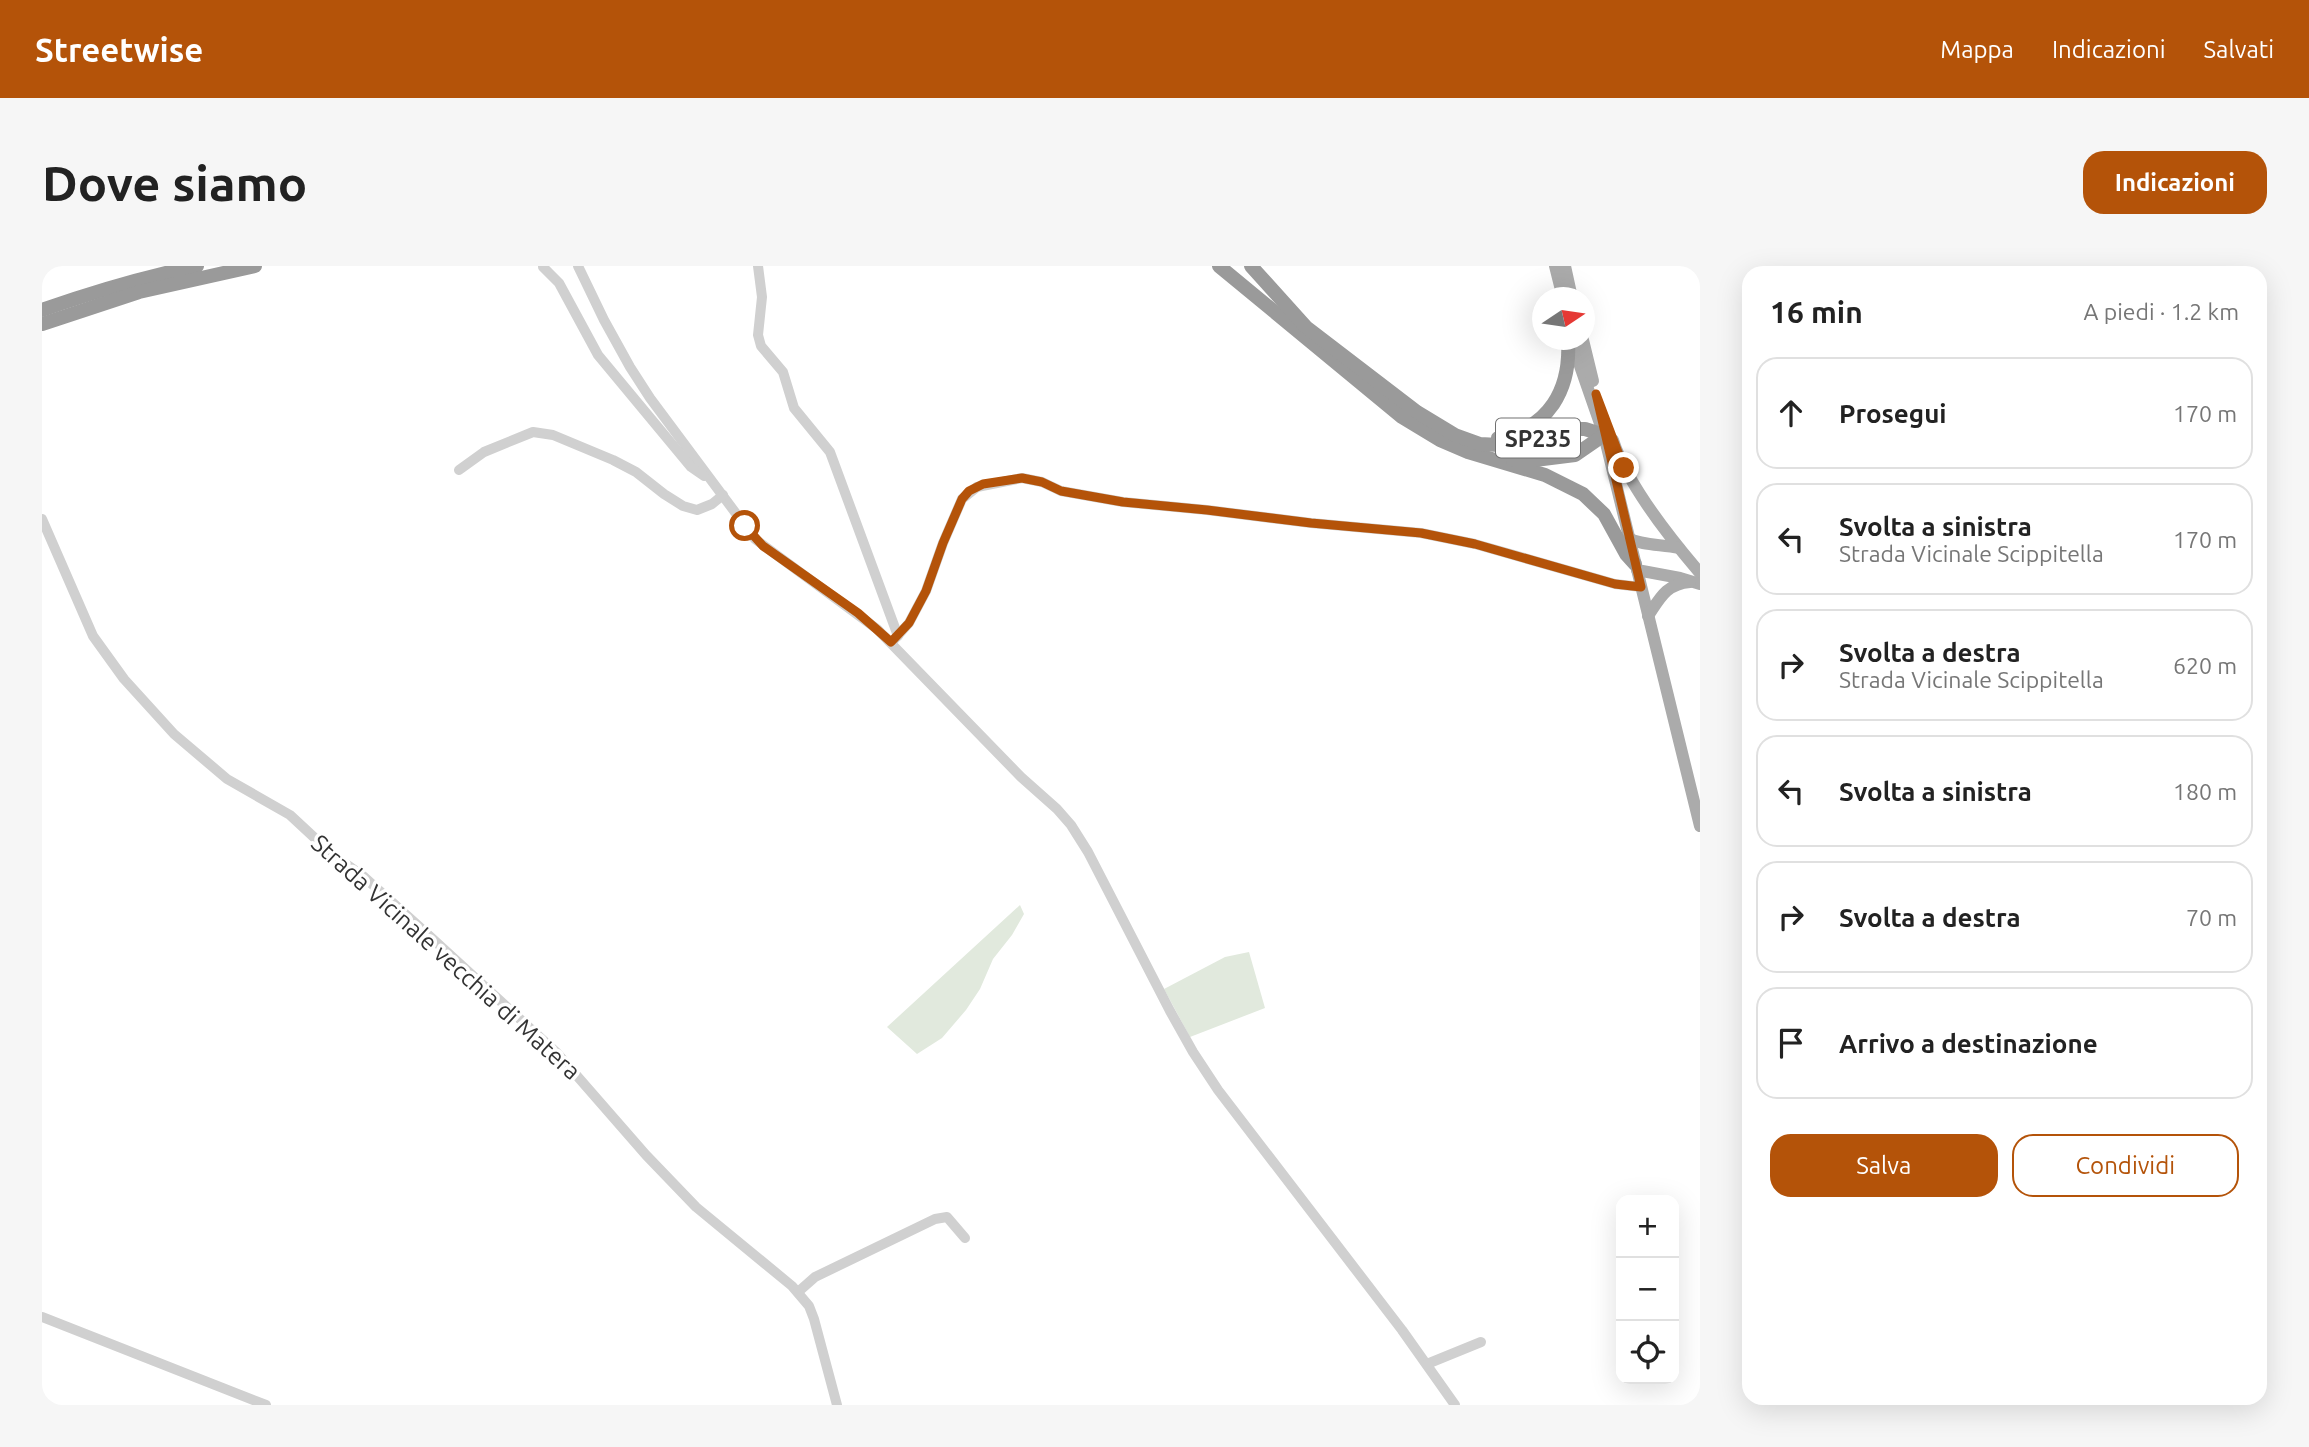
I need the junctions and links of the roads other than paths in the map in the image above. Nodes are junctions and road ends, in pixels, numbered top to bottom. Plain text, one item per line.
1 (197, 266) edge
2 (256, 266) edge
3 (579, 266) edge
4 (758, 266) edge
5 (1219, 266) edge
6 (1232, 266) edge
7 (1251, 266) edge
8 (1555, 266) edge
9 (1565, 266) edge
10 (543, 267) edge
11 (1560, 287) edge
12 (1570, 287) edge
13 (42, 310) edge
14 (42, 324) edge
15 (1307, 334) junction
16 (1570, 350) edge
17 (1574, 350) edge
18 (1585, 350) edge
19 (1596, 394) junction
20 (1604, 434) junction
21 (1470, 441) junction
22 (1494, 460) junction
23 (459, 470) dead end
24 (713, 483) junction
25 (723, 495) junction
26 (42, 519) edge
27 (1628, 538) junction
28 (1647, 544) junction
29 (1679, 548) junction
30 (1635, 564) junction
31 (1698, 580) edge
32 (1642, 590) junction
33 (1648, 616) junction
34 (895, 639) junction
35 (1700, 826) edge
36 (965, 1238) dead end
37 (798, 1292) junction
38 (42, 1317) edge
39 (1481, 1342) dead end
40 (1427, 1364) junction
41 (265, 1405) edge
42 (837, 1405) edge
43 (1455, 1405) edge

1 - 13 highway
2 - 14 highway
3 - 24 street
4 - 34 street
5 - 15 highway
6 - 15 highway
7 - 15 highway
8 - 11 main road
9 - 12 main road
10 - 24 street
15 - 21 highway
15 - 22 highway
16 - 21 highway
17 - 20 main road, SP235
18 - 19 main road, SP235
19 - 20 main road, SP235
19 - 29 main road
20 - 21 highway, SP235
20 - 22 highway, SP235
20 - 27 main road, SP235
22 - 30 highway
23 - 25 street
24 - 25 street
25 - 34 street
26 - 37 street, Strada Vicinale vecchia di Matera
27 - 28 main road
27 - 30 main road, SP235
28 - 29 main road
28 - 30 main road
29 - 31 main road
30 - 31 main road
30 - 32 main road, SP235
31 - 33 main road
32 - 33 main road, SP235
32 - 34 street
33 - 35 main road, SP235
34 - 40 street
36 - 37 street
37 - 42 street, Strada Vicinale vecchia di Matera
38 - 41 street
39 - 40 street
40 - 43 street

